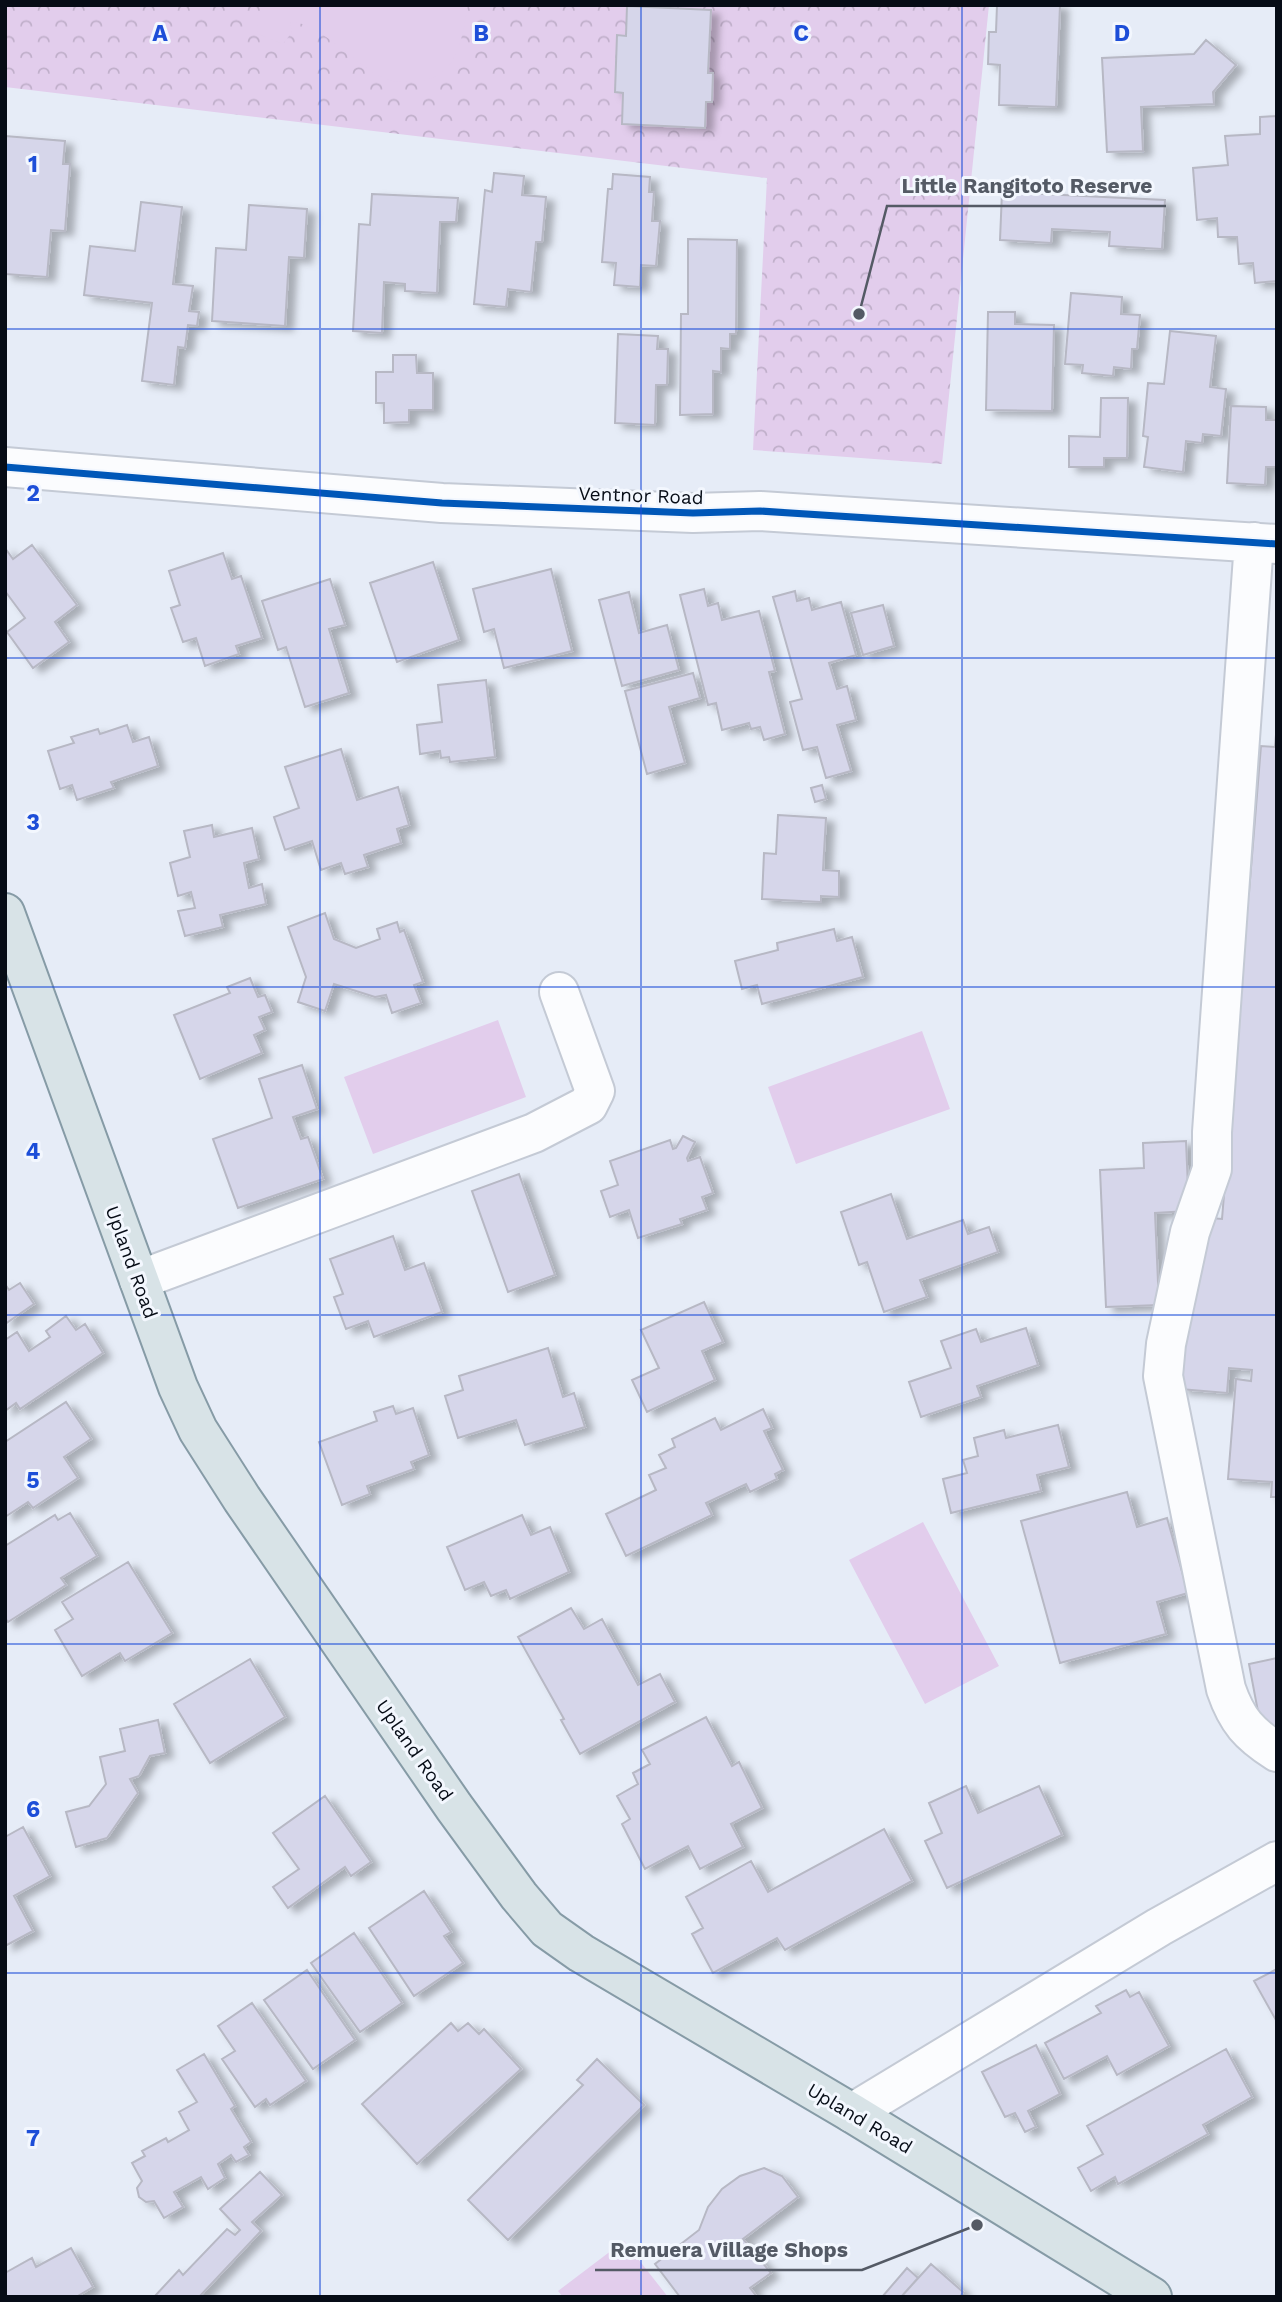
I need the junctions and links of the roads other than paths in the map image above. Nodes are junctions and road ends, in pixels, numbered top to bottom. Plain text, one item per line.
1 (5, 467) edge
2 (1266, 543) edge
3 (6, 918) edge
4 (559, 992) dead end
5 (139, 1280) junction
6 (1277, 1752) edge
7 (1277, 1861) edge
8 (852, 2113) junction
9 (1152, 2297) edge

1 - 2 street, Ventnor Road
2 - 6 street
3 - 5 main road, Upland Road
4 - 5 street
5 - 8 main road, Upland Road
7 - 8 street
8 - 9 main road, Upland Road

